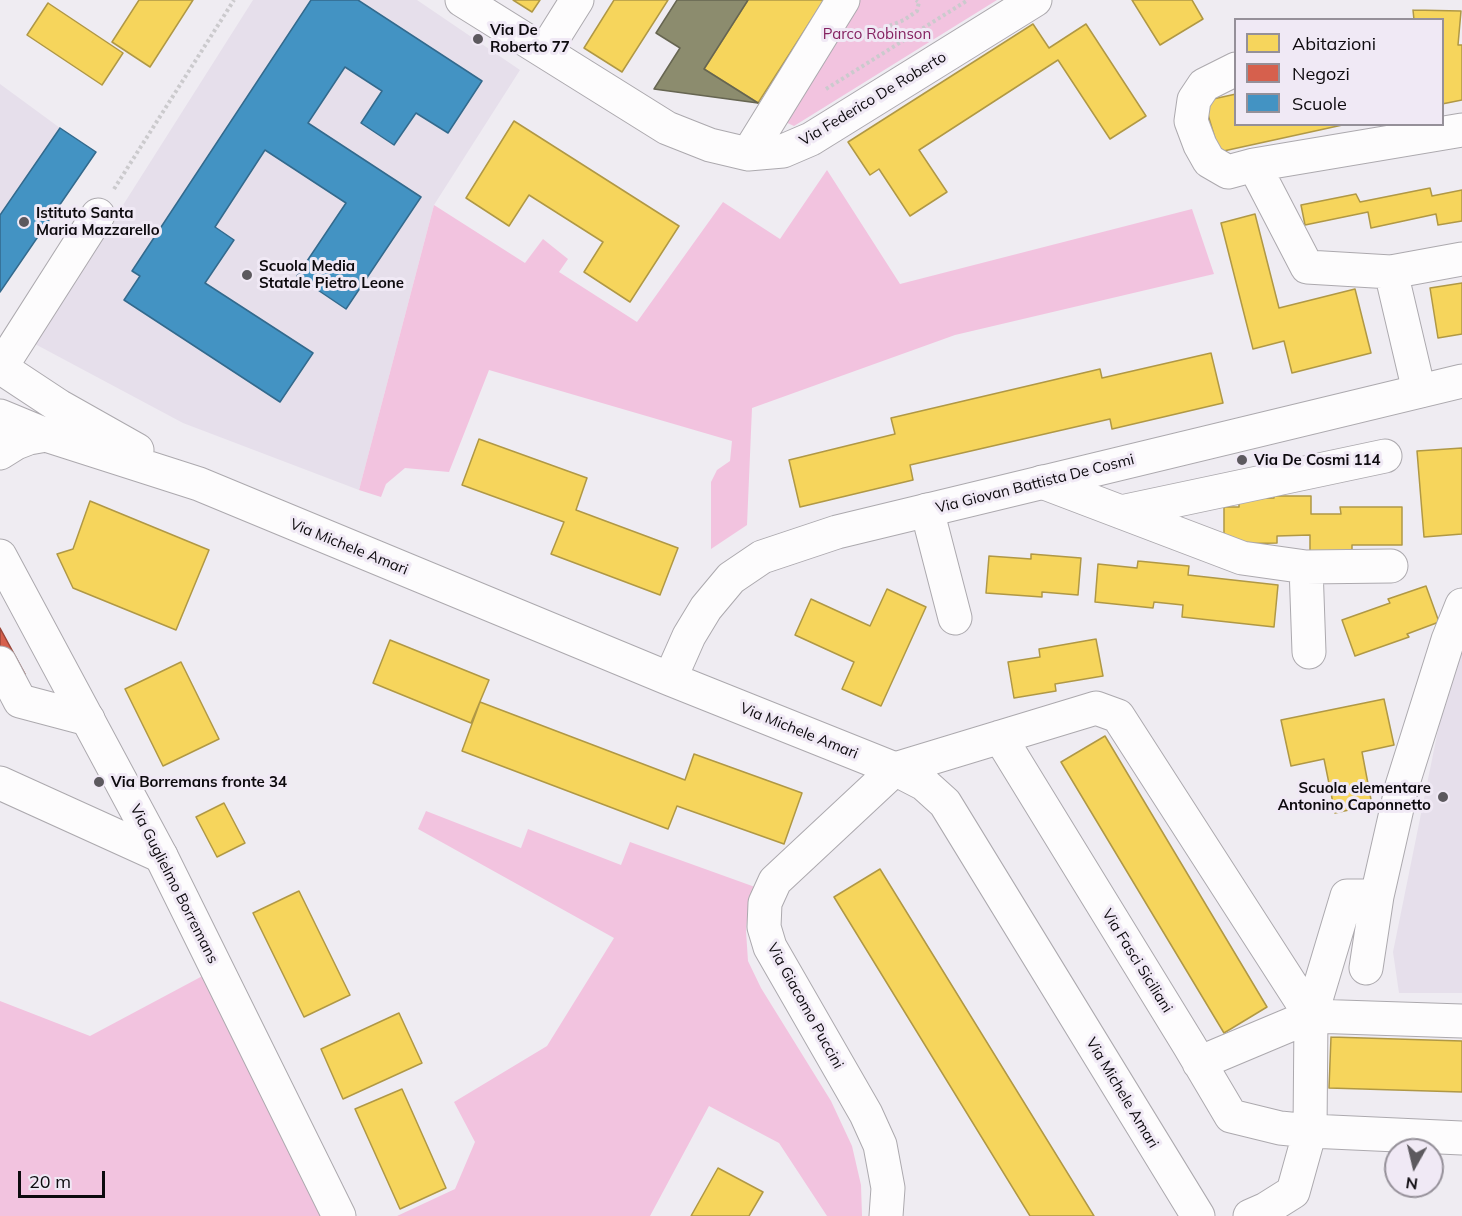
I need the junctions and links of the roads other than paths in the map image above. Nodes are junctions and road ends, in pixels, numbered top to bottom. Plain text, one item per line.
1 (462, 0) edge
2 (578, 0) edge
3 (843, 0) edge
4 (1035, 0) edge
5 (544, 51) junction
6 (1234, 70) edge
7 (1462, 130) edge
8 (748, 154) junction
9 (1254, 165) junction
10 (98, 215) road end
11 (1462, 259) edge
12 (1391, 272) junction
13 (0, 367) edge
14 (1462, 381) edge
15 (0, 386) edge
16 (1419, 391) junction
17 (0, 416) edge
18 (53, 421) junction
19 (0, 453) edge
20 (1385, 456) dead end
21 (1042, 482) junction
22 (927, 510) junction
23 (1121, 512) junction
24 (0, 556) edge
25 (1390, 566) dead end
26 (1306, 567) junction
27 (1462, 605) edge
28 (955, 618) dead end
29 (1310, 652) dead end
30 (0, 663) edge
31 (670, 679) junction
32 (88, 719) junction
33 (1000, 737) junction
34 (895, 769) junction
35 (0, 783) edge
36 (161, 856) junction
37 (1377, 896) junction
38 (1366, 968) dead end
39 (1311, 1016) junction
40 (1462, 1021) edge
41 (1199, 1063) junction
42 (1310, 1131) junction
43 (1462, 1138) edge
44 (339, 1216) edge
45 (886, 1216) edge
46 (1198, 1216) edge
47 (1250, 1216) edge

1 - 5 main road, Via Federico De Roberto
2 - 5 main road
3 - 8 main road
4 - 8 main road, Via Federico De Roberto
5 - 8 main road, Via Federico De Roberto
6 - 9 main road
7 - 9 main road
9 - 12 main road
10 - 13 main road
11 - 12 main road
12 - 16 main road
13 - 18 main road
14 - 16 main road, Via Giovan Battista De Cosmi
15 - 18 main road
16 - 21 main road, Via Giovan Battista De Cosmi
17 - 18 main road
18 - 19 main road
18 - 31 main road, Via Michele Amari
20 - 23 main road
21 - 22 main road, Via Giovan Battista De Cosmi
21 - 23 main road
22 - 28 main road
22 - 31 main road, Via Giovan Battista De Cosmi
23 - 26 main road
24 - 32 main road, Via Guglielmo Borremans
25 - 26 main road
26 - 29 main road
27 - 37 main road
30 - 32 main road
31 - 34 main road, Via Michele Amari
32 - 36 main road, Via Guglielmo Borremans
33 - 34 main road
33 - 39 main road
33 - 41 main road, Via Fasci Siciliani
34 - 45 main road, Via Giacomo Puccini
34 - 46 main road, Via Michele Amari
35 - 36 main road
36 - 44 main road, Via Guglielmo Borremans
37 - 38 main road
37 - 39 main road
39 - 40 main road
39 - 41 main road
39 - 42 main road
41 - 42 main road, Via Fasci Siciliani
42 - 43 main road, Via Fasci Siciliani
42 - 47 main road

